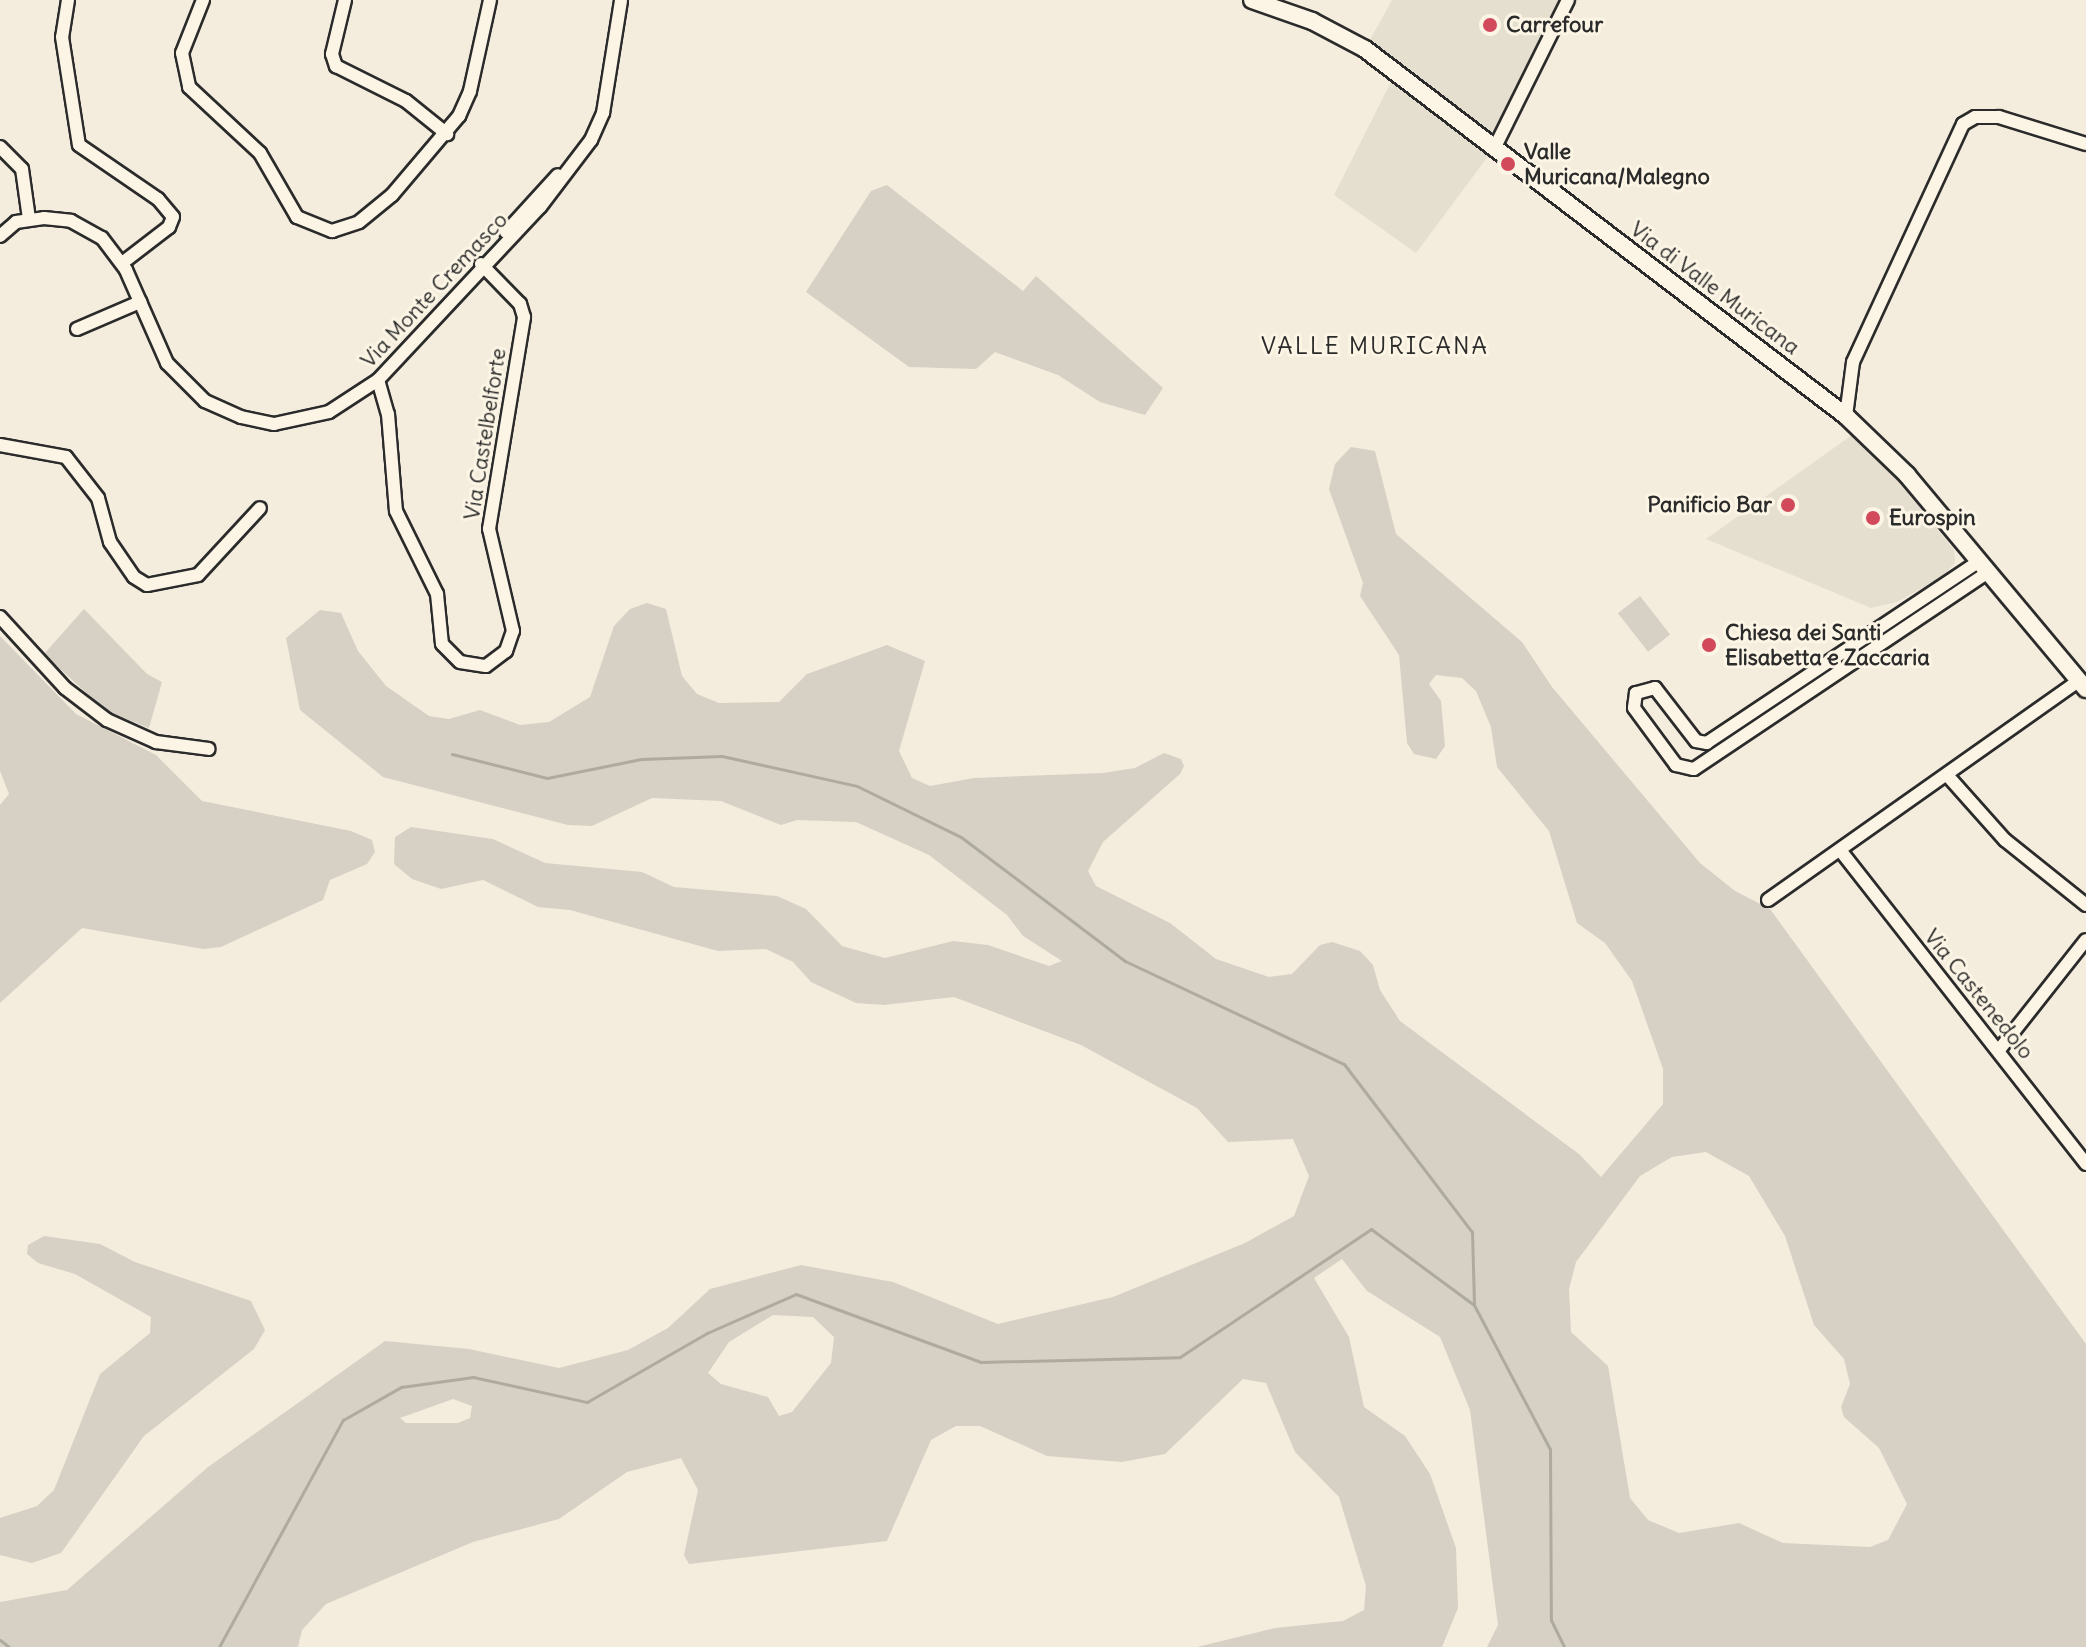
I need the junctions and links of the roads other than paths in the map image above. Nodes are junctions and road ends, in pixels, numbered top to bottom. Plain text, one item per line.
1 (68, 0) edge
2 (203, 0) edge
3 (345, 0) edge
4 (490, 0) edge
5 (621, 0) edge
6 (1252, 0) edge
7 (1568, 0) edge
8 (447, 134) junction
9 (2086, 144) edge
10 (0, 147) edge
11 (1495, 147) junction
12 (29, 219) junction
13 (0, 236) edge
14 (122, 263) junction
15 (481, 264) junction
16 (140, 302) junction
17 (77, 329) dead end
18 (378, 380) junction
19 (1846, 416) junction
20 (0, 445) edge
21 (260, 508) dead end
22 (1983, 568) junction
23 (0, 617) edge
24 (2082, 685) edge
25 (209, 749) dead end
26 (1947, 775) junction
27 (1840, 850) junction
28 (1768, 900) dead end
29 (2086, 905) edge
30 (2086, 940) edge
31 (1999, 1050) junction
32 (2086, 1164) edge

1 - 14 street
2 - 8 street
3 - 8 street
4 - 8 street
5 - 15 street, Via Monte Cremasco
6 - 11 street, Via di Valle Muricana
7 - 11 street
9 - 19 street
10 - 12 street
11 - 19 street, Via di Valle Muricana
12 - 13 street
12 - 14 street, Via Monte Cremasco
14 - 16 street, Via Monte Cremasco
15 - 18 street, Via Monte Cremasco
15 - 18 street, Via Castelbelforte
16 - 17 street
16 - 18 street, Via Monte Cremasco
19 - 22 street, Via di Valle Muricana
20 - 21 street
22 - 22 street
22 - 24 street, Via di Valle Muricana
23 - 25 street
24 - 26 street
26 - 27 street
26 - 29 street
27 - 28 street
27 - 31 street, Via Castenedolo
30 - 31 street
31 - 32 street, Via Castenedolo

